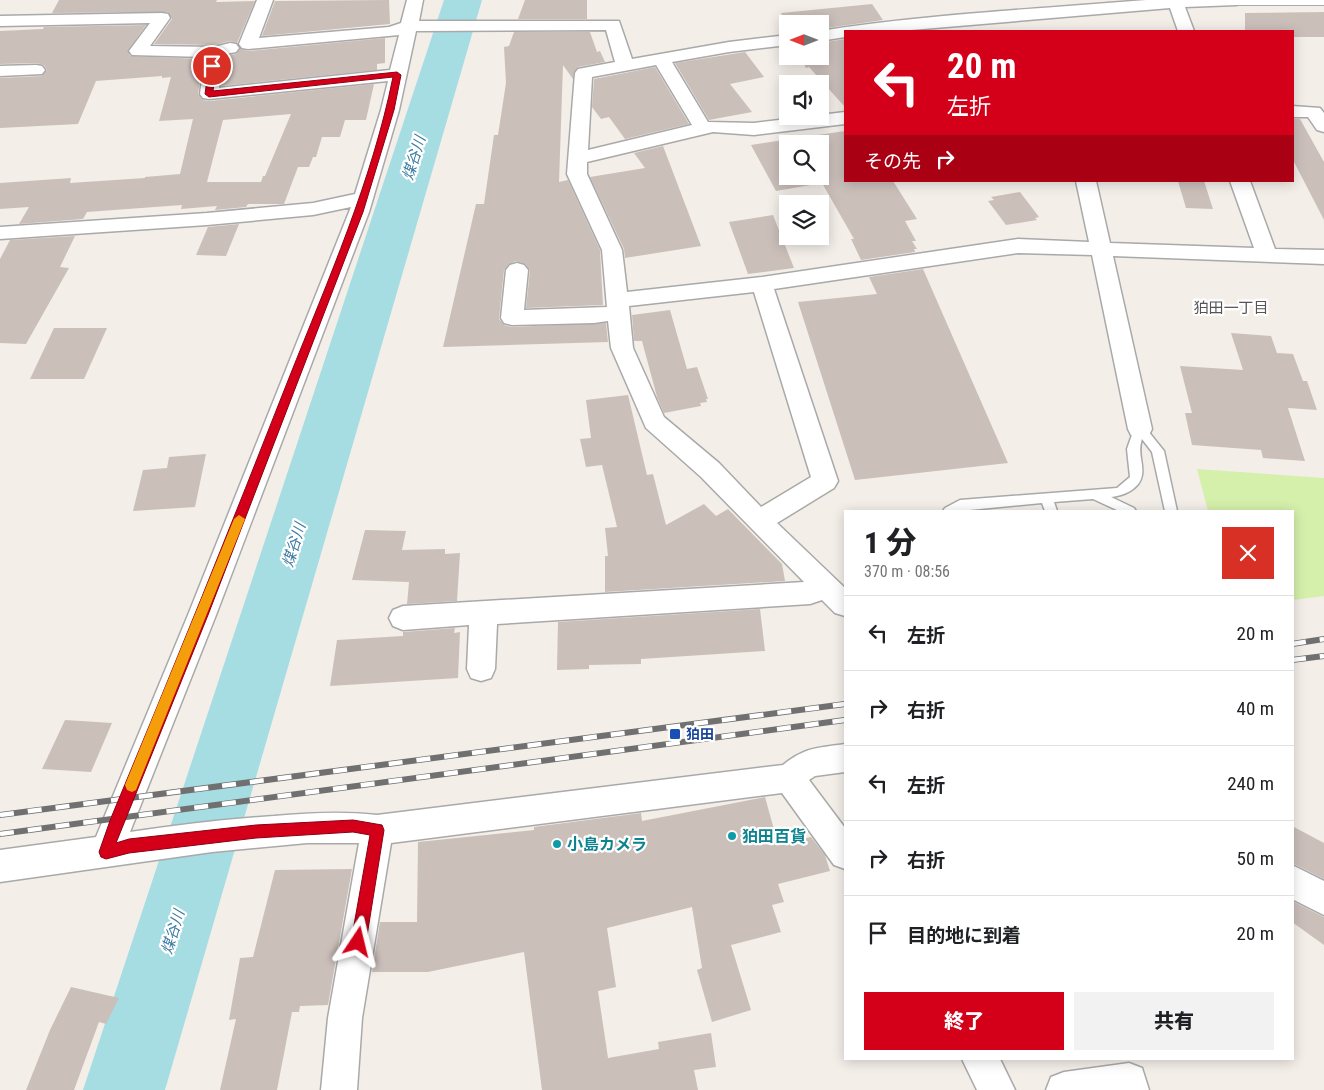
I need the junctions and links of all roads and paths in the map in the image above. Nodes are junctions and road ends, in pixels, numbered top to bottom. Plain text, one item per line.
1 (265, 0) edge
2 (415, 0) edge
3 (1235, 0) edge
4 (1324, 0) edge
5 (1176, 3) junction
6 (1048, 7) edge
7 (0, 21) edge
8 (417, 26) junction
9 (912, 28) edge
10 (873, 30) edge
11 (1053, 30) edge
12 (1186, 30) edge
13 (844, 32) edge
14 (829, 35) edge
15 (779, 41) edge
16 (248, 44) junction
17 (214, 52) junction
18 (661, 59) junction
19 (624, 65) junction
20 (36, 70) dead end
21 (0, 71) edge
22 (397, 75) junction
23 (1294, 111) edge
24 (844, 118) edge
25 (1324, 126) edge
26 (703, 128) junction
27 (578, 158) junction
28 (1086, 182) edge
29 (1240, 182) edge
30 (364, 198) junction
31 (0, 233) edge
32 (1100, 249) junction
33 (1267, 255) junction
34 (1323, 259) edge
35 (517, 270) dead end
36 (762, 284) junction
37 (617, 306) junction
38 (1140, 429) junction
39 (1095, 495) junction
40 (1046, 498) junction
41 (1003, 506) edge
42 (951, 510) edge
43 (1051, 510) edge
44 (1128, 510) edge
45 (1171, 510) edge
46 (759, 521) junction
47 (825, 584) junction
48 (844, 604) edge
49 (484, 613) junction
50 (403, 618) dead end
51 (481, 668) dead end
52 (844, 758) edge
53 (789, 778) junction
54 (377, 830) junction
55 (117, 849) junction
56 (844, 853) edge
57 (0, 866) edge
58 (1294, 882) edge
59 (1324, 899) edge
60 (981, 1060) edge
61 (339, 1090) edge
62 (997, 1090) edge
63 (1064, 1090) edge
64 (1131, 1090) edge

1 - 16 street
2 - 8 street
3 - 4 street
3 - 5 street
5 - 6 street
5 - 12 street
6 - 9 street
6 - 11 street
7 - 17 street
8 - 16 street
8 - 19 street
8 - 22 street
9 - 10 street
13 - 14 street
15 - 18 street
16 - 17 street
17 - 22 street
18 - 19 street
18 - 26 street
19 - 27 street
20 - 21 street
22 - 30 street
23 - 25 street
24 - 26 street
26 - 27 street
27 - 37 street
28 - 32 street
29 - 33 street
30 - 31 street
30 - 55 street
32 - 33 street
32 - 36 street
32 - 38 street
33 - 34 street
35 - 37 street
36 - 37 street
36 - 46 street
37 - 46 street
38 - 39 lane
38 - 45 lane
39 - 40 lane
39 - 44 lane
40 - 41 lane
40 - 43 lane
41 - 42 lane
46 - 47 street
47 - 48 street
47 - 49 street
49 - 50 street
49 - 51 street
52 - 53 street
53 - 54 street
53 - 56 street
54 - 55 street
54 - 61 street
55 - 57 street
58 - 59 street
60 - 62 street
63 - 64 street

